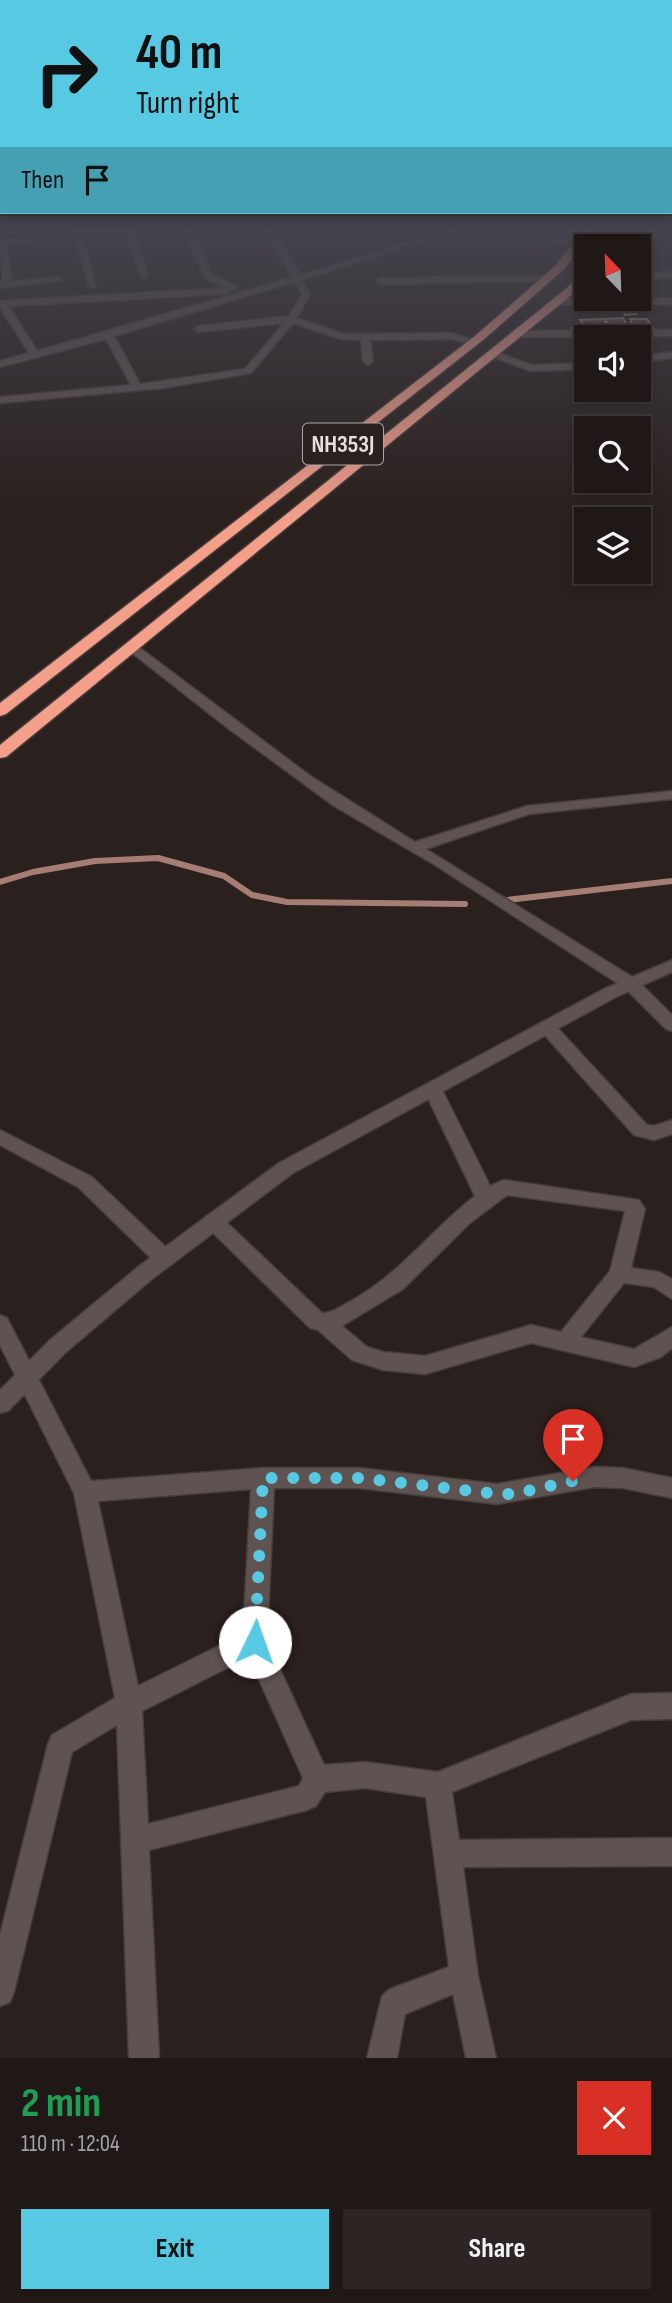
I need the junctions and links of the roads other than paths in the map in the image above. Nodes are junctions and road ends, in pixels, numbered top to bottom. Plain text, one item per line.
1 (16, 326) edge
2 (138, 326) edge
3 (219, 326) edge
4 (285, 326) edge
5 (310, 326) edge
6 (492, 326) edge
7 (527, 326) edge
8 (199, 328) dead end
9 (672, 332) edge
10 (655, 333) junction
11 (518, 334) junction
12 (110, 335) junction
13 (365, 337) junction
14 (475, 341) junction
15 (493, 354) junction
16 (35, 355) junction
17 (671, 356) edge
18 (651, 358) edge
19 (368, 362) dead end
20 (0, 364) edge
21 (574, 366) edge
22 (137, 387) junction
23 (0, 400) edge
24 (127, 649) junction
25 (0, 711) edge
26 (0, 753) edge
27 (672, 795) edge
28 (413, 848) junction
29 (672, 965) edge
30 (631, 984) junction
31 (672, 1025) edge
32 (547, 1027) junction
33 (433, 1090) junction
34 (672, 1127) edge
35 (0, 1137) edge
36 (486, 1198) junction
37 (213, 1221) junction
38 (164, 1258) junction
39 (620, 1274) junction
40 (672, 1291) edge
41 (0, 1324) edge
42 (325, 1324) junction
43 (672, 1336) edge
44 (566, 1341) junction
45 (27, 1376) junction
46 (0, 1404) edge
47 (263, 1478) junction
48 (672, 1488) edge
49 (85, 1492) junction
50 (255, 1642) junction
51 (130, 1704) junction
52 (672, 1706) edge
53 (317, 1779) junction
54 (438, 1784) junction
55 (136, 1840) junction
56 (672, 1852) edge
57 (447, 1854) junction
58 (464, 1976) junction
59 (0, 1992) edge
60 (144, 2058) edge
61 (382, 2058) edge
62 (481, 2058) edge

1 - 16 street
2 - 12 street
3 - 8 street
4 - 22 street
5 - 13 street
6 - 14 highway, NH353J
7 - 11 highway, NH353J
9 - 10 street
10 - 11 street
10 - 17 street
11 - 15 highway, NH353J
12 - 16 street
12 - 22 street
13 - 14 street
13 - 19 street
14 - 25 highway, NH353J
15 - 21 street
15 - 24 highway, NH353J
16 - 20 street
17 - 18 street
22 - 23 street
24 - 26 highway, NH353J
24 - 28 street
27 - 28 street
28 - 30 street
29 - 30 street
30 - 31 street
30 - 32 street
32 - 33 street
32 - 34 street
33 - 36 street
33 - 37 street
35 - 38 street
36 - 39 street
36 - 42 street
37 - 38 street
37 - 42 street
38 - 45 street
39 - 40 street
39 - 44 street
41 - 45 street
42 - 44 street
43 - 44 street
45 - 46 street
45 - 49 street
47 - 48 street
47 - 49 street
47 - 50 street
49 - 51 street
50 - 51 street
50 - 53 street
51 - 55 street
51 - 59 street
52 - 54 street
53 - 54 street
53 - 55 street
54 - 57 street
55 - 60 street
56 - 57 street
57 - 58 street
58 - 61 street
58 - 62 street

